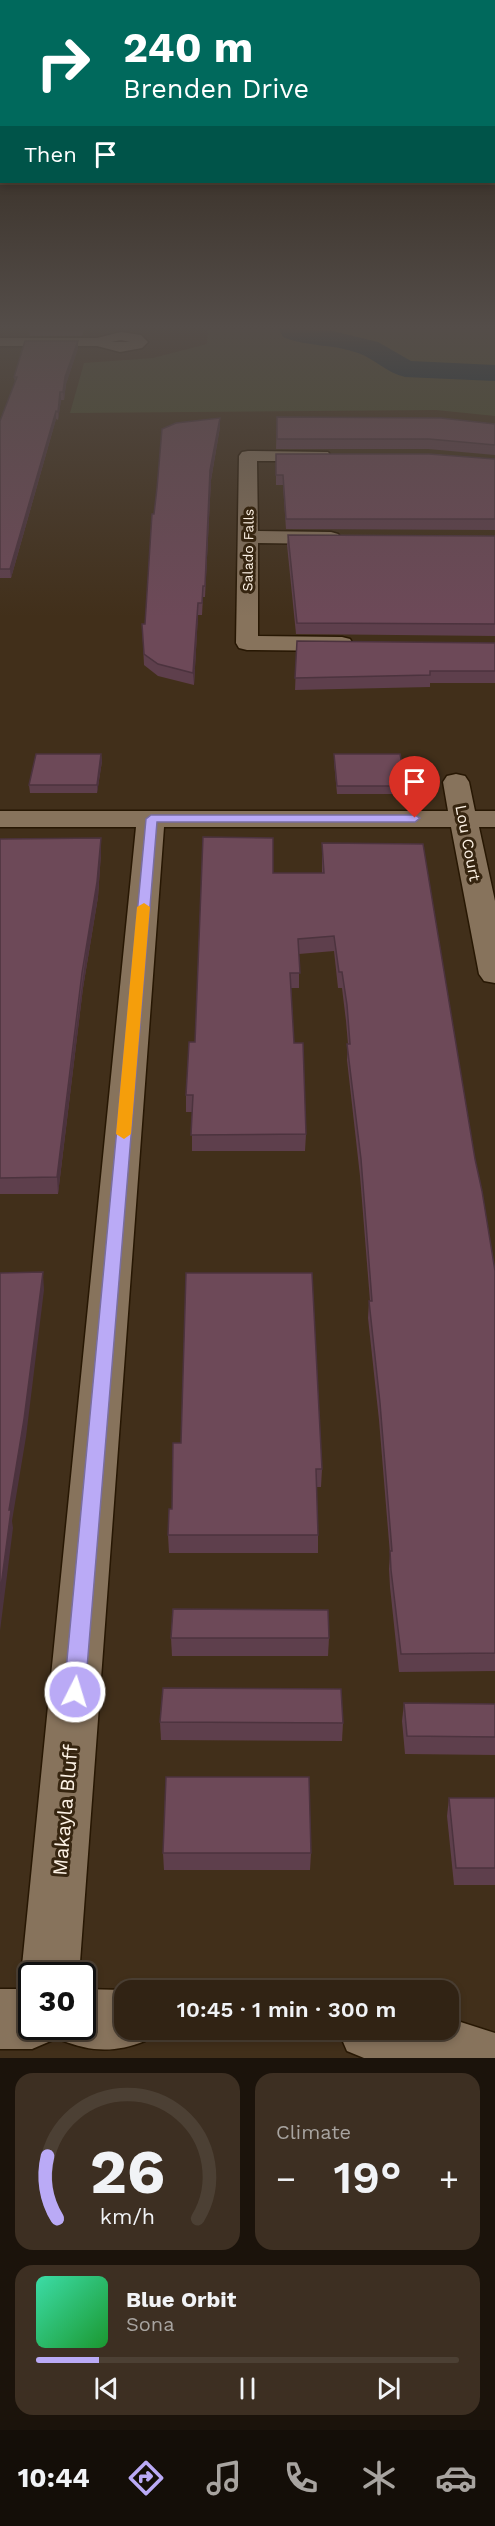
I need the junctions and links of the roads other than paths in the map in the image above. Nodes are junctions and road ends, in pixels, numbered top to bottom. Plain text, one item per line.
1 (338, 456) edge
2 (248, 537) junction
3 (354, 538) edge
4 (365, 644) edge
5 (456, 782) dead end
6 (462, 818) junction
7 (0, 819) edge
8 (151, 819) junction
9 (495, 819) edge
10 (495, 974) edge
11 (51, 1962) edge
12 (0, 2019) edge
13 (18, 2019) edge
14 (96, 2019) edge
15 (114, 2020) edge
16 (420, 2040) edge
17 (483, 2058) edge

1 - 2 street, Salado Falls
2 - 3 street
2 - 4 street, Salado Falls
5 - 6 street, Lou Court
6 - 8 street
6 - 9 street
6 - 10 street, Lou Court
7 - 8 street
8 - 11 street, Makayla Bluff
12 - 13 street
14 - 15 street
16 - 17 street

